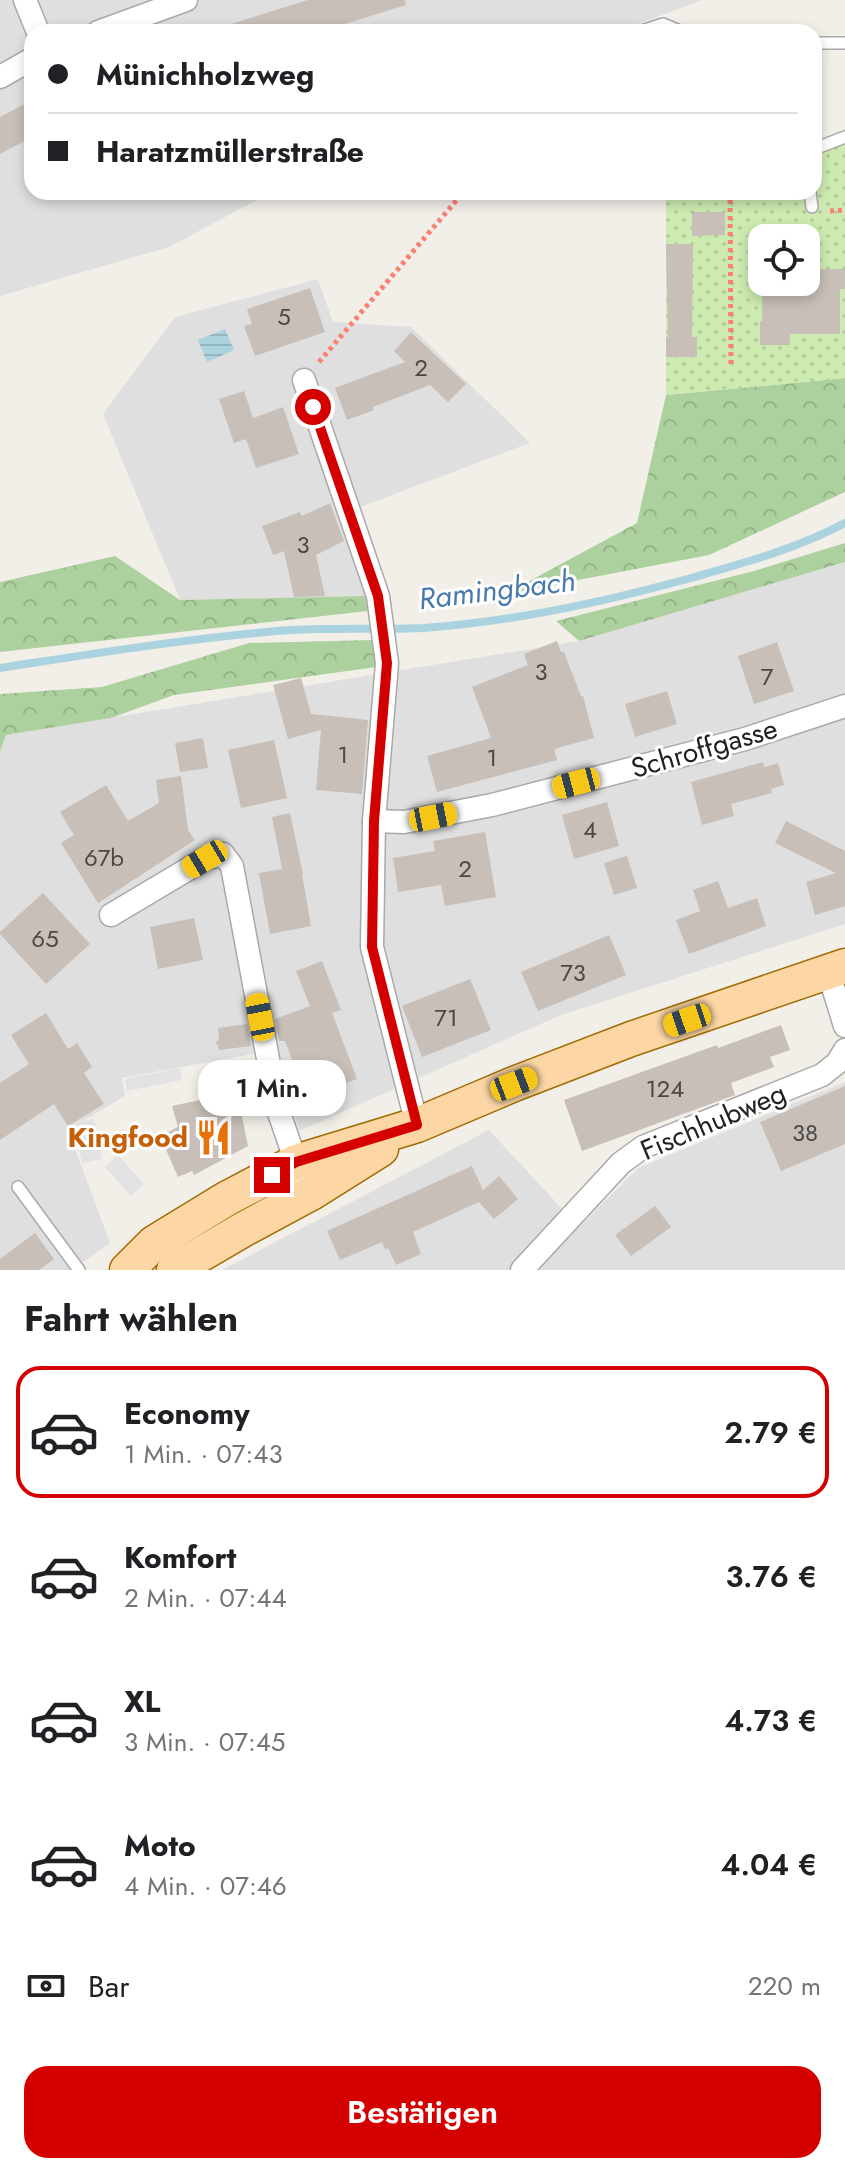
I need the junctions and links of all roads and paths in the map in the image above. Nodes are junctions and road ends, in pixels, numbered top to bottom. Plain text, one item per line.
1 (25, 0) edge
2 (186, 0) edge
3 (35, 24) edge
4 (120, 24) edge
5 (822, 43) edge
6 (845, 43) edge
7 (24, 64) edge
8 (0, 77) edge
9 (845, 137) edge
10 (822, 146) edge
11 (458, 200) edge
12 (730, 200) edge
13 (811, 200) edge
14 (812, 207) dead end
15 (731, 366) dead end
16 (304, 380) joint
17 (845, 706) edge
18 (374, 821) junction
19 (111, 915) dead end
20 (836, 968) edge
21 (845, 1026) edge
22 (845, 1050) edge
23 (417, 1125) junction
24 (296, 1162) junction
25 (18, 1187) dead end
26 (311, 1193) junction
27 (79, 1270) edge
28 (127, 1270) edge
29 (174, 1270) edge
30 (522, 1270) edge

1 - 3 street
2 - 4 street
5 - 6 lane
7 - 8 street
9 - 10 lane
11 - 16 path
12 - 15 path
13 - 14 lane
16 - 18 street
17 - 18 street, Schroffgasse
18 - 23 street
19 - 24 street
20 - 21 street
20 - 23 main road
22 - 30 street, Fischhubweg
23 - 24 main road
23 - 26 main road
24 - 26 street
24 - 28 main road
25 - 27 lane
26 - 29 main road

